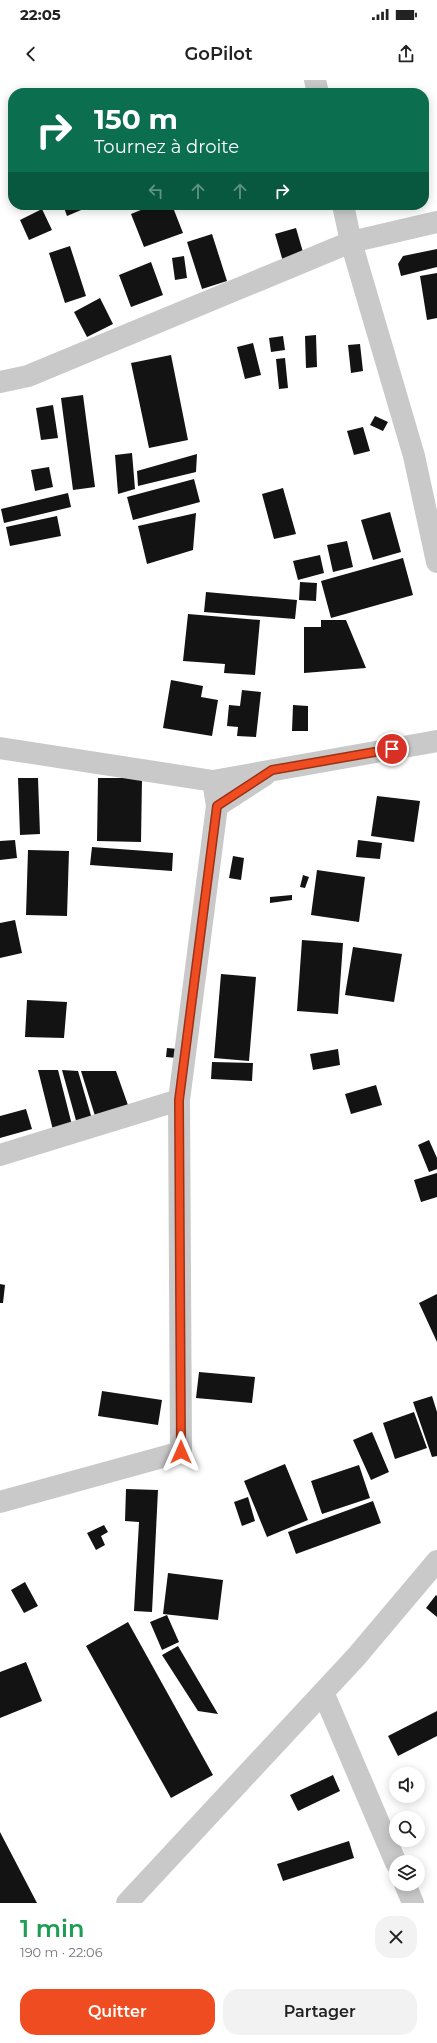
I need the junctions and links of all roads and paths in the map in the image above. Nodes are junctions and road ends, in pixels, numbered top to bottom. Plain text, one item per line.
1 (344, 210) edge
2 (437, 222) edge
3 (351, 242) junction
4 (0, 382) edge
5 (437, 562) edge
6 (437, 741) edge
7 (0, 748) edge
8 (272, 770) junction
9 (214, 781) junction
10 (217, 806) junction
11 (179, 1100) junction
12 (0, 1155) edge
13 (0, 1502) edge
14 (437, 1561) edge
15 (323, 1692) junction
16 (393, 1855) edge
17 (408, 1891) edge
18 (126, 1903) edge
19 (413, 1903) edge

1 - 3 street
2 - 3 street
3 - 4 street
3 - 5 street
6 - 8 street
7 - 9 street
8 - 9 street
8 - 10 street
9 - 10 street
10 - 11 street
11 - 12 street
11 - 13 street
14 - 15 street
15 - 16 street
15 - 18 street
17 - 19 street

